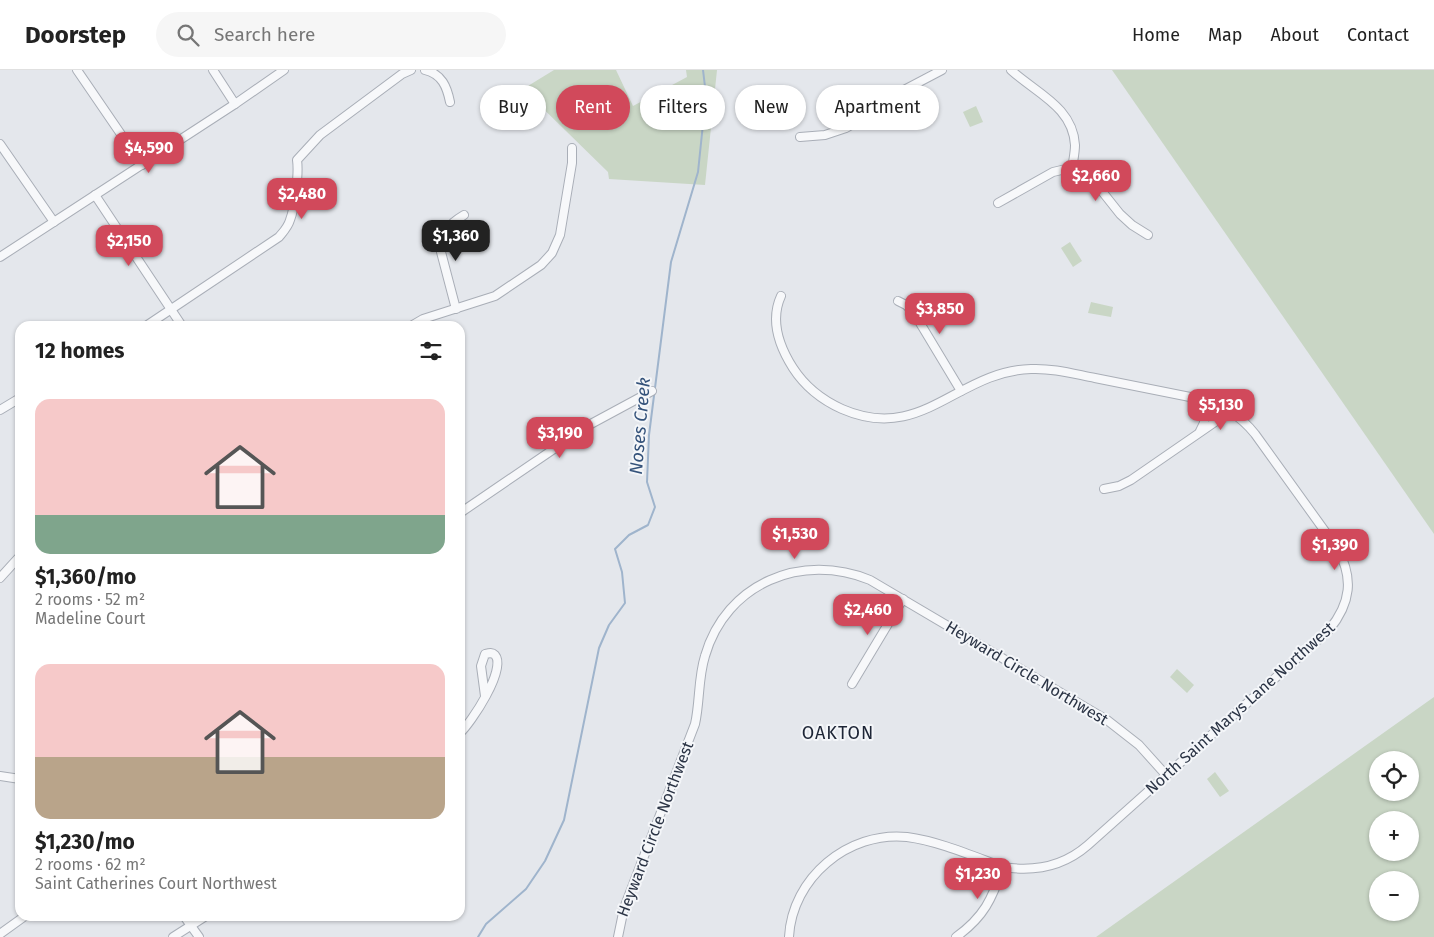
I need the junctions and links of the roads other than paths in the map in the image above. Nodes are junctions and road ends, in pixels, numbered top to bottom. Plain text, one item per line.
1 (77, 70) edge
2 (213, 70) edge
3 (284, 70) edge
4 (410, 70) edge
5 (426, 70) edge
6 (942, 70) edge
7 (1011, 70) edge
8 (450, 102) dead end
9 (235, 104) junction
10 (800, 137) dead end
11 (0, 144) edge
12 (572, 148) dead end
13 (142, 165) junction
14 (1072, 169) junction
15 (95, 195) junction
16 (998, 203) dead end
17 (464, 215) dead end
18 (54, 222) junction
19 (1148, 235) dead end
20 (0, 257) edge
21 (780, 296) dead end
22 (898, 301) dead end
23 (456, 309) junction
24 (171, 310) junction
25 (154, 321) edge
26 (179, 321) edge
27 (420, 321) edge
28 (652, 391) dead end
29 (960, 391) junction
30 (1204, 400) junction
31 (15, 401) edge
32 (624, 406) junction
33 (0, 410) edge
34 (1231, 411) junction
35 (628, 414) dead end
36 (1199, 433) junction
37 (1104, 489) dead end
38 (465, 510) edge
39 (15, 562) edge
40 (0, 578) edge
41 (903, 599) junction
42 (852, 684) dead end
43 (485, 696) junction
44 (465, 726) edge
45 (1166, 775) junction
46 (0, 776) edge
47 (15, 778) edge
48 (1003, 867) junction
49 (18, 921) edge
50 (188, 921) edge
51 (198, 921) edge
52 (191, 926) junction
53 (0, 934) edge
54 (174, 937) edge
55 (199, 937) edge
56 (618, 937) edge
57 (789, 937) edge
58 (956, 937) edge

1 - 13 street
2 - 9 street
3 - 9 street
4 - 24 street
5 - 8 street
6 - 10 street
7 - 14 street
9 - 13 street
11 - 18 street
12 - 23 street
13 - 15 street
14 - 16 street
14 - 19 street
15 - 18 street
15 - 24 street
17 - 23 street
18 - 20 street
21 - 29 street, North Saint Marys Lane Northwest
22 - 29 street
23 - 27 street
24 - 25 street
24 - 26 street
28 - 32 street
29 - 30 street, North Saint Marys Lane Northwest
30 - 34 street, North Saint Marys Lane Northwest
30 - 36 street
31 - 33 street
32 - 35 street
32 - 38 street
34 - 36 street
34 - 45 street, North Saint Marys Lane Northwest
36 - 37 street
39 - 40 street
41 - 42 street
41 - 45 street, Heyward Circle Northwest
41 - 56 street, Heyward Circle Northwest
43 - 43 street
43 - 44 street
45 - 48 street, North Saint Marys Lane Northwest
46 - 47 street
48 - 57 street, North Saint Marys Lane Northwest
48 - 58 street
49 - 53 street
50 - 52 street
51 - 52 street
52 - 54 street
52 - 55 street

